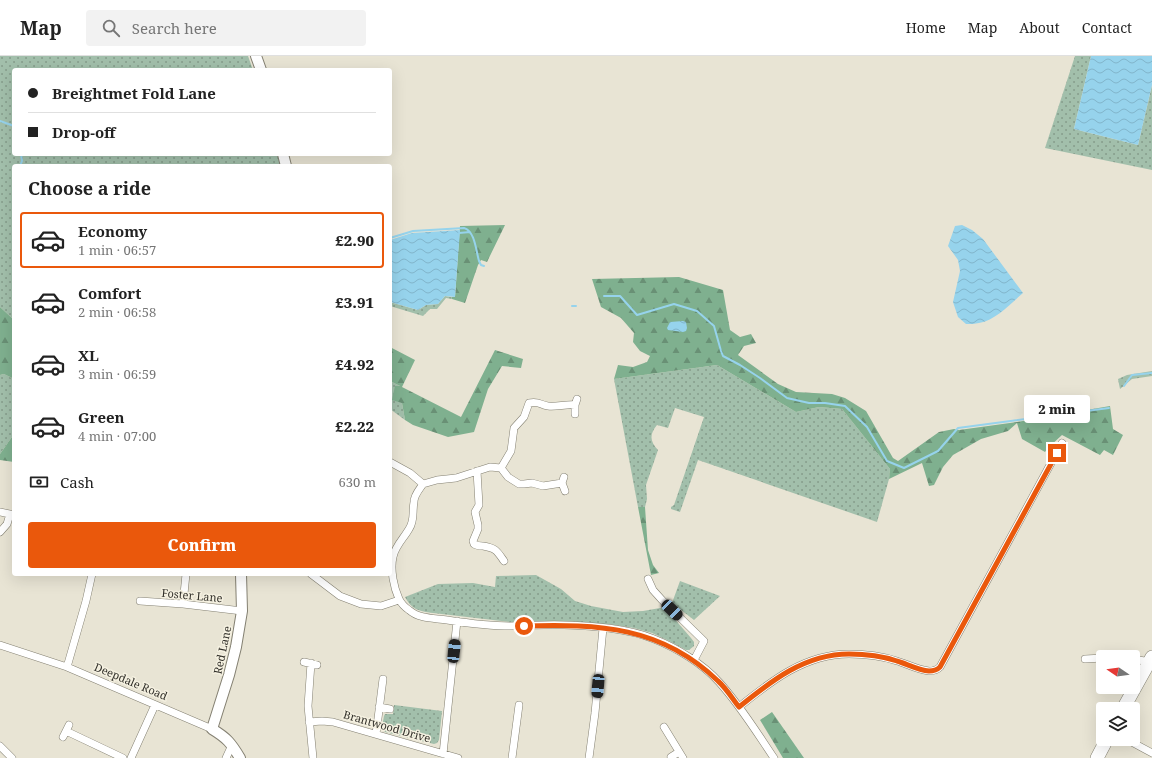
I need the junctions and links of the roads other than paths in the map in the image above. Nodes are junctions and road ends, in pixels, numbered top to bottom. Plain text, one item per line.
1 (256, 56) edge
2 (260, 68) edge
3 (575, 414) dead end
4 (1062, 444) dead end
5 (392, 463) edge
6 (501, 468) junction
7 (477, 471) junction
8 (424, 484) junction
9 (565, 491) dead end
10 (0, 512) edge
11 (12, 515) edge
12 (0, 532) edge
13 (506, 561) dead end
14 (92, 576) edge
15 (186, 576) edge
16 (241, 576) edge
17 (315, 576) edge
18 (648, 578) dead end
19 (400, 600) junction
20 (140, 602) dead end
21 (183, 604) junction
22 (242, 610) junction
23 (457, 621) junction
24 (603, 628) junction
25 (0, 645) edge
26 (1096, 658) edge
27 (1085, 659) dead end
28 (1140, 659) edge
29 (694, 660) junction
30 (1151, 660) edge
31 (311, 664) dead end
32 (66, 667) junction
33 (383, 679) dead end
34 (1127, 702) edge
35 (155, 705) junction
36 (519, 706) dead end
37 (380, 707) junction
38 (739, 707) junction
39 (390, 709) dead end
40 (309, 722) junction
41 (664, 727) dead end
42 (212, 729) junction
43 (66, 731) dead end
44 (376, 734) junction
45 (232, 745) junction
46 (0, 746) edge
47 (1102, 746) edge
48 (1103, 746) edge
49 (1139, 746) edge
50 (1152, 753) edge
51 (443, 754) junction
52 (681, 755) edge
53 (671, 757) dead end
54 (12, 758) edge
55 (123, 758) edge
56 (130, 758) edge
57 (226, 758) edge
58 (240, 758) edge
59 (312, 758) edge
60 (458, 758) edge
61 (512, 758) edge
62 (589, 758) edge
63 (774, 758) edge
64 (1092, 758) edge
65 (1097, 758) edge

1 - 2 street
3 - 6 street
4 - 38 street
5 - 8 street
6 - 7 street
6 - 9 street
7 - 8 street
7 - 13 street
8 - 19 street
10 - 11 street
11 - 12 street
14 - 32 street
15 - 21 street
16 - 22 street, Red Lane
17 - 19 street
18 - 29 street
19 - 23 street
20 - 21 street, Foster Lane
21 - 22 street, Foster Lane
22 - 42 street, Red Lane
23 - 24 street
23 - 51 street
24 - 29 street
24 - 62 street
25 - 32 street, Deepdale Road
26 - 27 street
28 - 30 street
29 - 38 street
30 - 34 highway
31 - 40 street
32 - 35 street, Deepdale Road
33 - 37 street
35 - 42 street, Deepdale Road
35 - 56 street
36 - 61 street
37 - 39 street
37 - 44 street
38 - 63 street
40 - 44 street, Brantwood Drive
40 - 59 street
41 - 52 street
42 - 45 street, Deepdale Road
43 - 55 street
44 - 51 street, Brantwood Drive
45 - 57 street
45 - 58 street, Deepdale Road
46 - 54 street
47 - 64 highway
48 - 65 highway
49 - 50 street
51 - 60 street, Brantwood Drive
52 - 53 street

